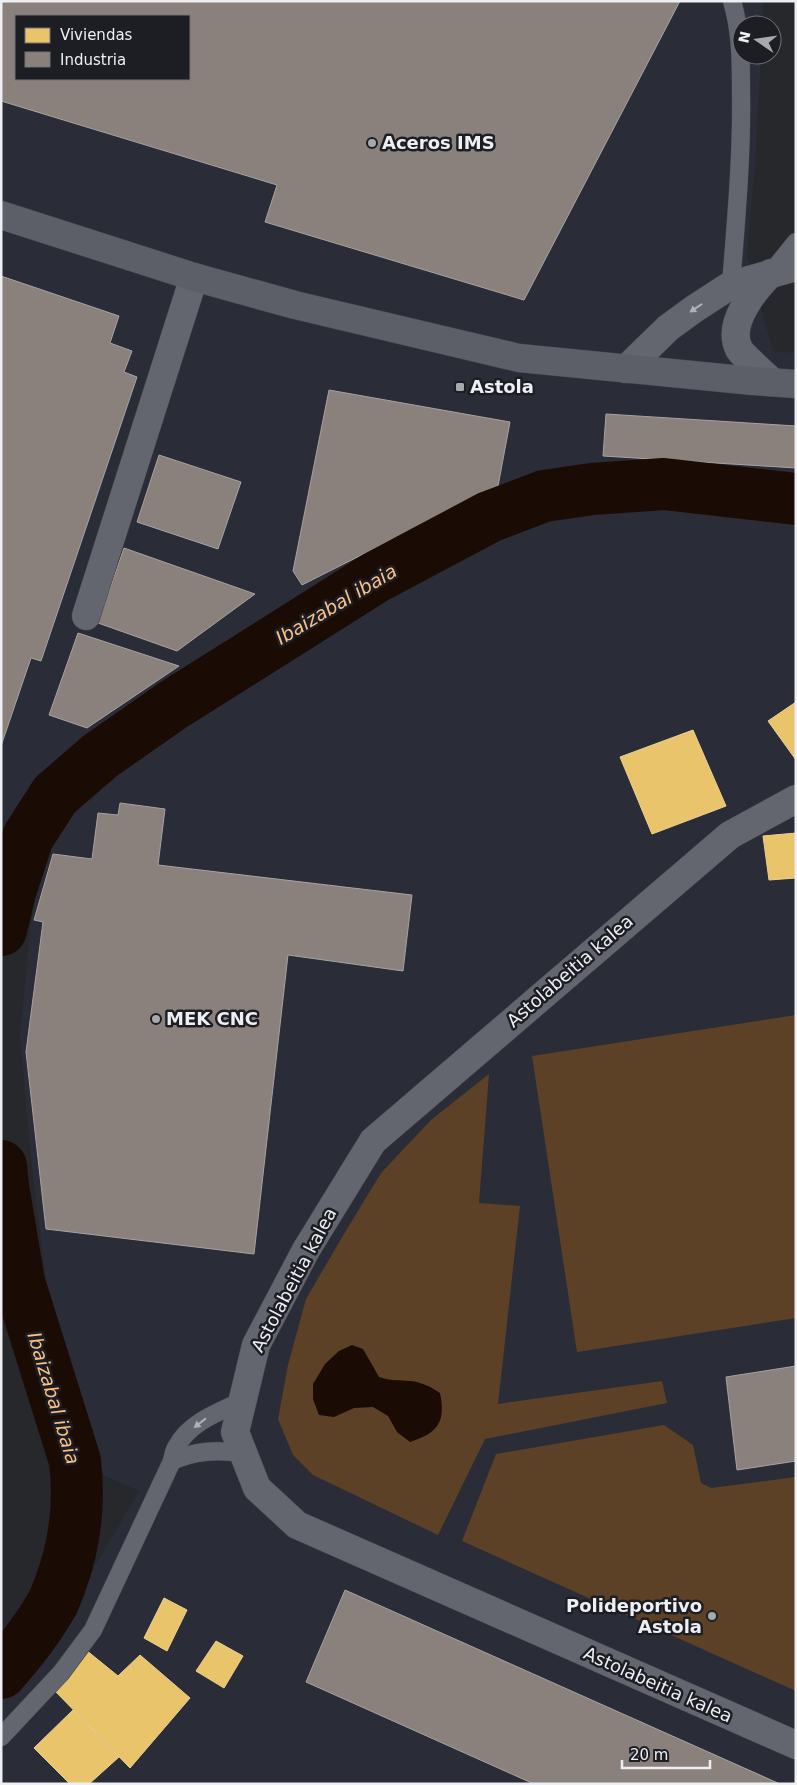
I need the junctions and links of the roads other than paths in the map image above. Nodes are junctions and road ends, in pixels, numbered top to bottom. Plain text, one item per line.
1 (732, 1) edge
2 (1, 215) edge
3 (796, 242) edge
4 (783, 270) edge
5 (194, 277) junction
6 (731, 285) junction
7 (626, 369) junction
8 (784, 383) edge
9 (86, 616) dead end
10 (796, 798) edge
11 (242, 1401) junction
12 (243, 1454) junction
13 (172, 1461) junction
14 (1, 1737) edge
15 (796, 1745) edge

1 - 6 lane
2 - 5 street
3 - 4 lane
4 - 6 street
4 - 8 street
5 - 7 street
5 - 9 street
6 -> 7 street
7 - 8 street
10 - 11 street, Astolabeitia kalea
11 - 12 street, Astolabeitia kalea
11 -> 13 lane
12 - 13 lane
12 - 15 street, Astolabeitia kalea
13 - 14 lane

